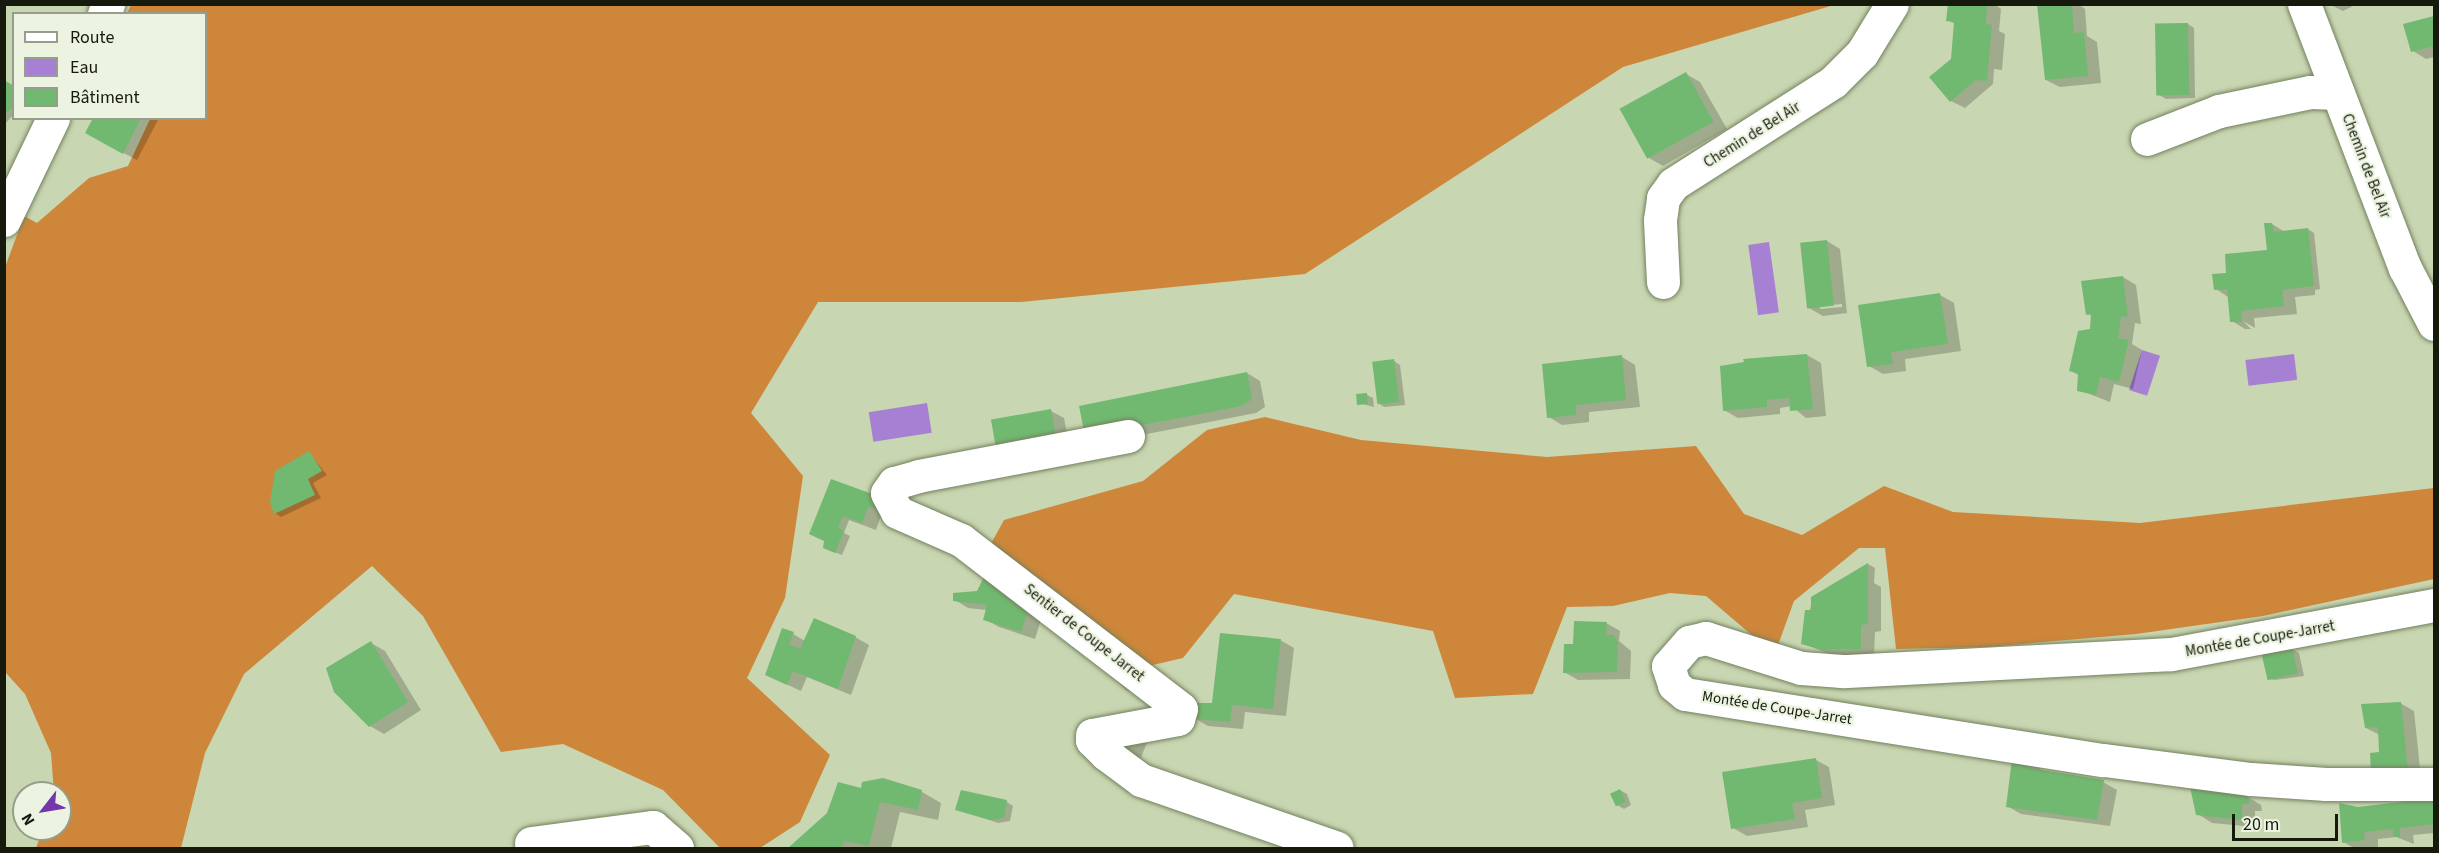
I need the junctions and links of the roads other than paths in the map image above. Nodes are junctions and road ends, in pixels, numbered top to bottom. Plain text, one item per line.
1 (1892, 4) edge
2 (2304, 4) edge
3 (2338, 93) junction
4 (52, 120) edge
5 (2147, 139) dead end
6 (4, 220) edge
7 (1663, 282) dead end
8 (2434, 324) edge
9 (1128, 436) dead end
10 (2434, 605) edge
11 (2434, 784) edge
12 (531, 843) dead end
13 (677, 849) edge
14 (1337, 849) edge

1 - 7 street, Chemin de Bel Air
2 - 3 street, Chemin de Bel Air
3 - 5 street
3 - 8 street, Chemin de Bel Air
4 - 6 street
9 - 14 street, Sentier de Coupe Jarret
10 - 11 street, Montée de Coupe-Jarret
12 - 13 street

